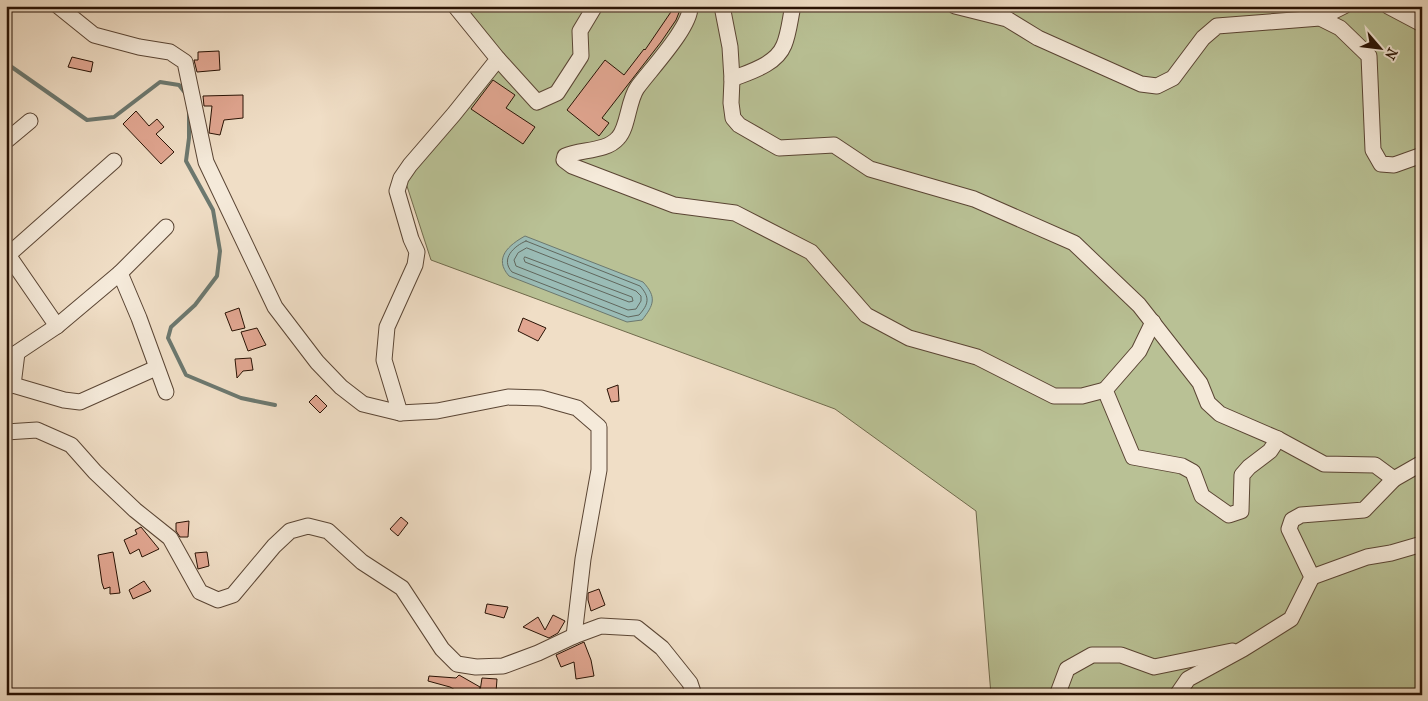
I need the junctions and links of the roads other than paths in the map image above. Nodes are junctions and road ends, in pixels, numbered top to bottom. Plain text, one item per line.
1 (58, 6) edge
2 (455, 6) edge
3 (595, 6) edge
4 (690, 6) edge
5 (722, 6) edge
6 (793, 6) edge
7 (955, 6) edge
8 (1344, 6) edge
9 (1388, 6) edge
10 (1320, 18) junction
11 (1422, 24) edge
12 (493, 65) junction
13 (732, 79) junction
14 (30, 121) dead end
15 (6, 141) edge
16 (1422, 156) edge
17 (114, 161) dead end
18 (166, 227) dead end
19 (7, 253) edge
20 (120, 273) junction
21 (1153, 322) junction
22 (57, 326) junction
23 (12, 357) edge
24 (156, 368) junction
25 (10, 386) edge
26 (1105, 390) junction
27 (166, 392) dead end
28 (400, 413) junction
29 (6, 432) edge
30 (1278, 439) junction
31 (1422, 463) edge
32 (1394, 479) junction
33 (1422, 544) edge
34 (1312, 577) junction
35 (574, 636) junction
36 (1243, 649) junction
37 (694, 695) edge
38 (1059, 695) edge
39 (1177, 695) edge

1 - 28 street
2 - 12 street
3 - 12 street
4 - 26 street
5 - 13 street
6 - 13 street
7 - 10 street
8 - 10 street
9 - 11 street
10 - 16 street
12 - 28 street
13 - 21 street
14 - 15 street
17 - 19 street
18 - 20 street
19 - 22 street
20 - 22 street
20 - 24 street
21 - 26 street
21 - 30 street
22 - 23 street
23 - 25 street
24 - 25 street
24 - 27 street
26 - 30 street
28 - 35 street
29 - 35 street
30 - 32 street
31 - 32 street
32 - 34 street
33 - 34 street
34 - 36 street
35 - 37 street
36 - 38 street
36 - 39 street

